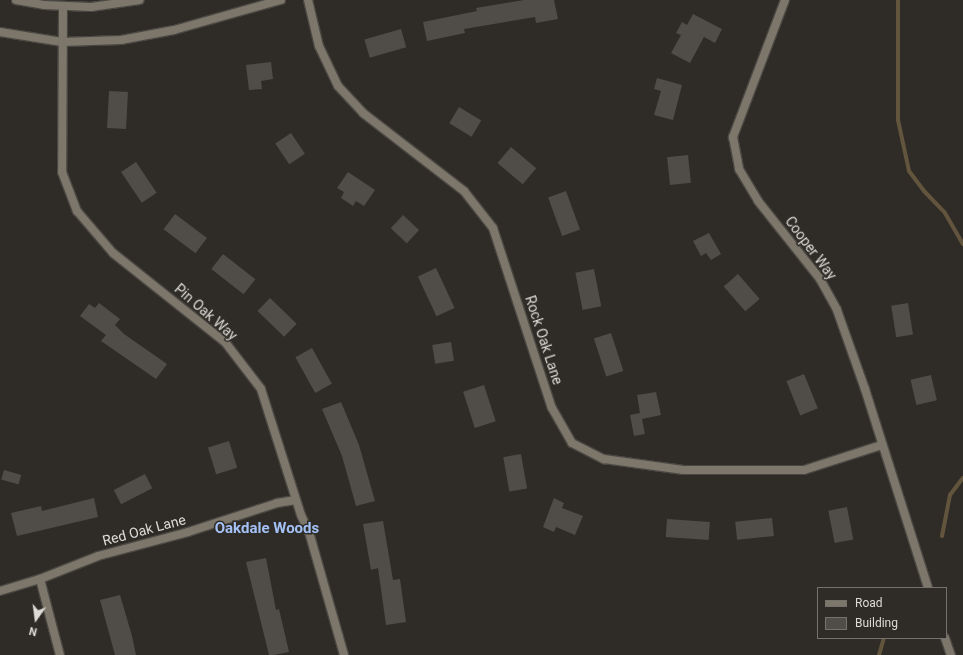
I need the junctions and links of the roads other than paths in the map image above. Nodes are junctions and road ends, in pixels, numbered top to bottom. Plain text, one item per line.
1 (16, 0) edge
2 (140, 0) edge
3 (281, 0) edge
4 (308, 0) edge
5 (785, 0) edge
6 (63, 6) junction
7 (0, 32) edge
8 (62, 42) junction
9 (882, 445) junction
10 (296, 500) junction
11 (40, 580) junction
12 (928, 587) edge
13 (0, 591) edge
14 (945, 639) edge
15 (60, 655) edge
16 (344, 655) edge
17 (951, 655) edge

1 - 6 street
2 - 6 street
3 - 8 street
4 - 9 street, Rock Oak Lane
5 - 9 street, Cooper Way
6 - 8 street, Pin Oak Way
7 - 8 street
8 - 10 street, Pin Oak Way
9 - 12 street, Cooper Way
10 - 11 street, Red Oak Lane
10 - 16 street, Pin Oak Way
11 - 13 street, Red Oak Lane
11 - 15 street
14 - 17 street

